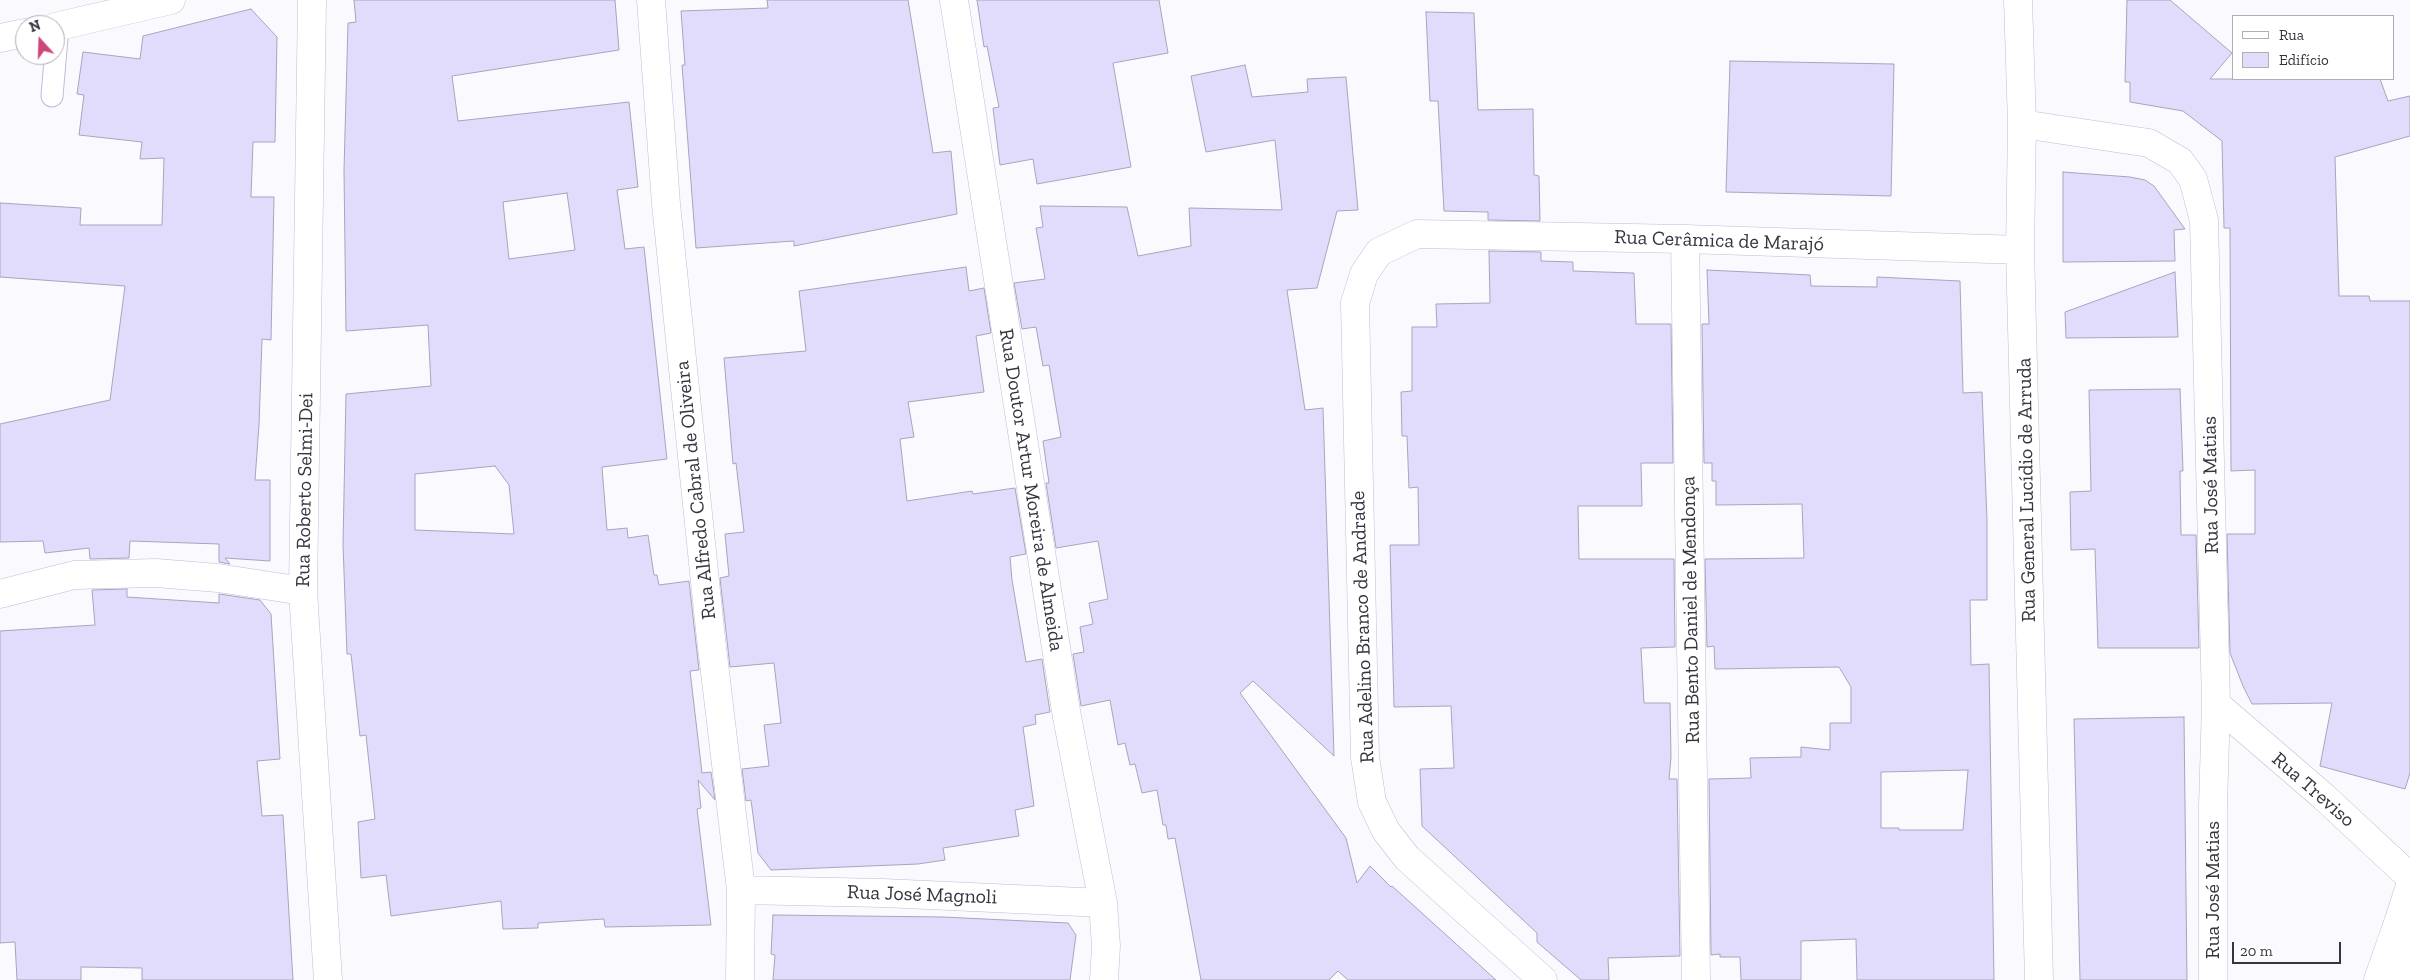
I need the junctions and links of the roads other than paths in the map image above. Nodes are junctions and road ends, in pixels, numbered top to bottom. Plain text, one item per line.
1 (171, 0) edge
2 (312, 0) edge
3 (651, 0) edge
4 (954, 0) edge
5 (2018, 0) edge
6 (65, 25) edge
7 (15, 35) edge
8 (0, 38) edge
9 (54, 65) edge
10 (52, 96) dead end
11 (2022, 124) junction
12 (1417, 234) joint
13 (1685, 240) junction
14 (2020, 250) junction
15 (303, 591) junction
16 (0, 594) edge
17 (2216, 704) junction
18 (2410, 877) edge
19 (2410, 886) edge
20 (741, 890) junction
21 (1103, 903) junction
22 (2398, 923) junction
23 (328, 980) edge
24 (740, 980) edge
25 (1104, 980) edge
26 (1543, 980) edge
27 (1696, 980) edge
28 (2039, 980) edge
29 (2213, 980) edge
30 (2378, 980) edge
31 (2406, 980) edge

1 - 6 street
2 - 15 street, Rua Roberto Selmi-Dei
3 - 20 street, Rua Alfredo Cabral de Oliveira
4 - 21 street, Rua Doutor Artur Moreira de Almeida
5 - 11 street, Rua General Lucídio de Arruda
7 - 8 street
9 - 10 lane
11 - 14 street, Rua General Lucídio de Arruda
11 - 17 street, Rua José Matias
12 - 13 street, Rua Cerâmica de Marajó
12 - 26 street, Rua Adelino Branco de Andrade
13 - 14 street, Rua Cerâmica de Marajó
13 - 27 street, Rua Bento Daniel de Mendonça
14 - 28 street, Rua General Lucídio de Arruda
15 - 16 street
15 - 23 street, Rua Roberto Selmi-Dei
17 - 18 street, Rua Treviso
17 - 29 street, Rua José Matias
19 - 22 street
20 - 21 street, Rua José Magnoli
20 - 24 street, Rua Alfredo Cabral de Oliveira
21 - 25 street, Rua Doutor Artur Moreira de Almeida
22 - 30 street
22 - 31 street

